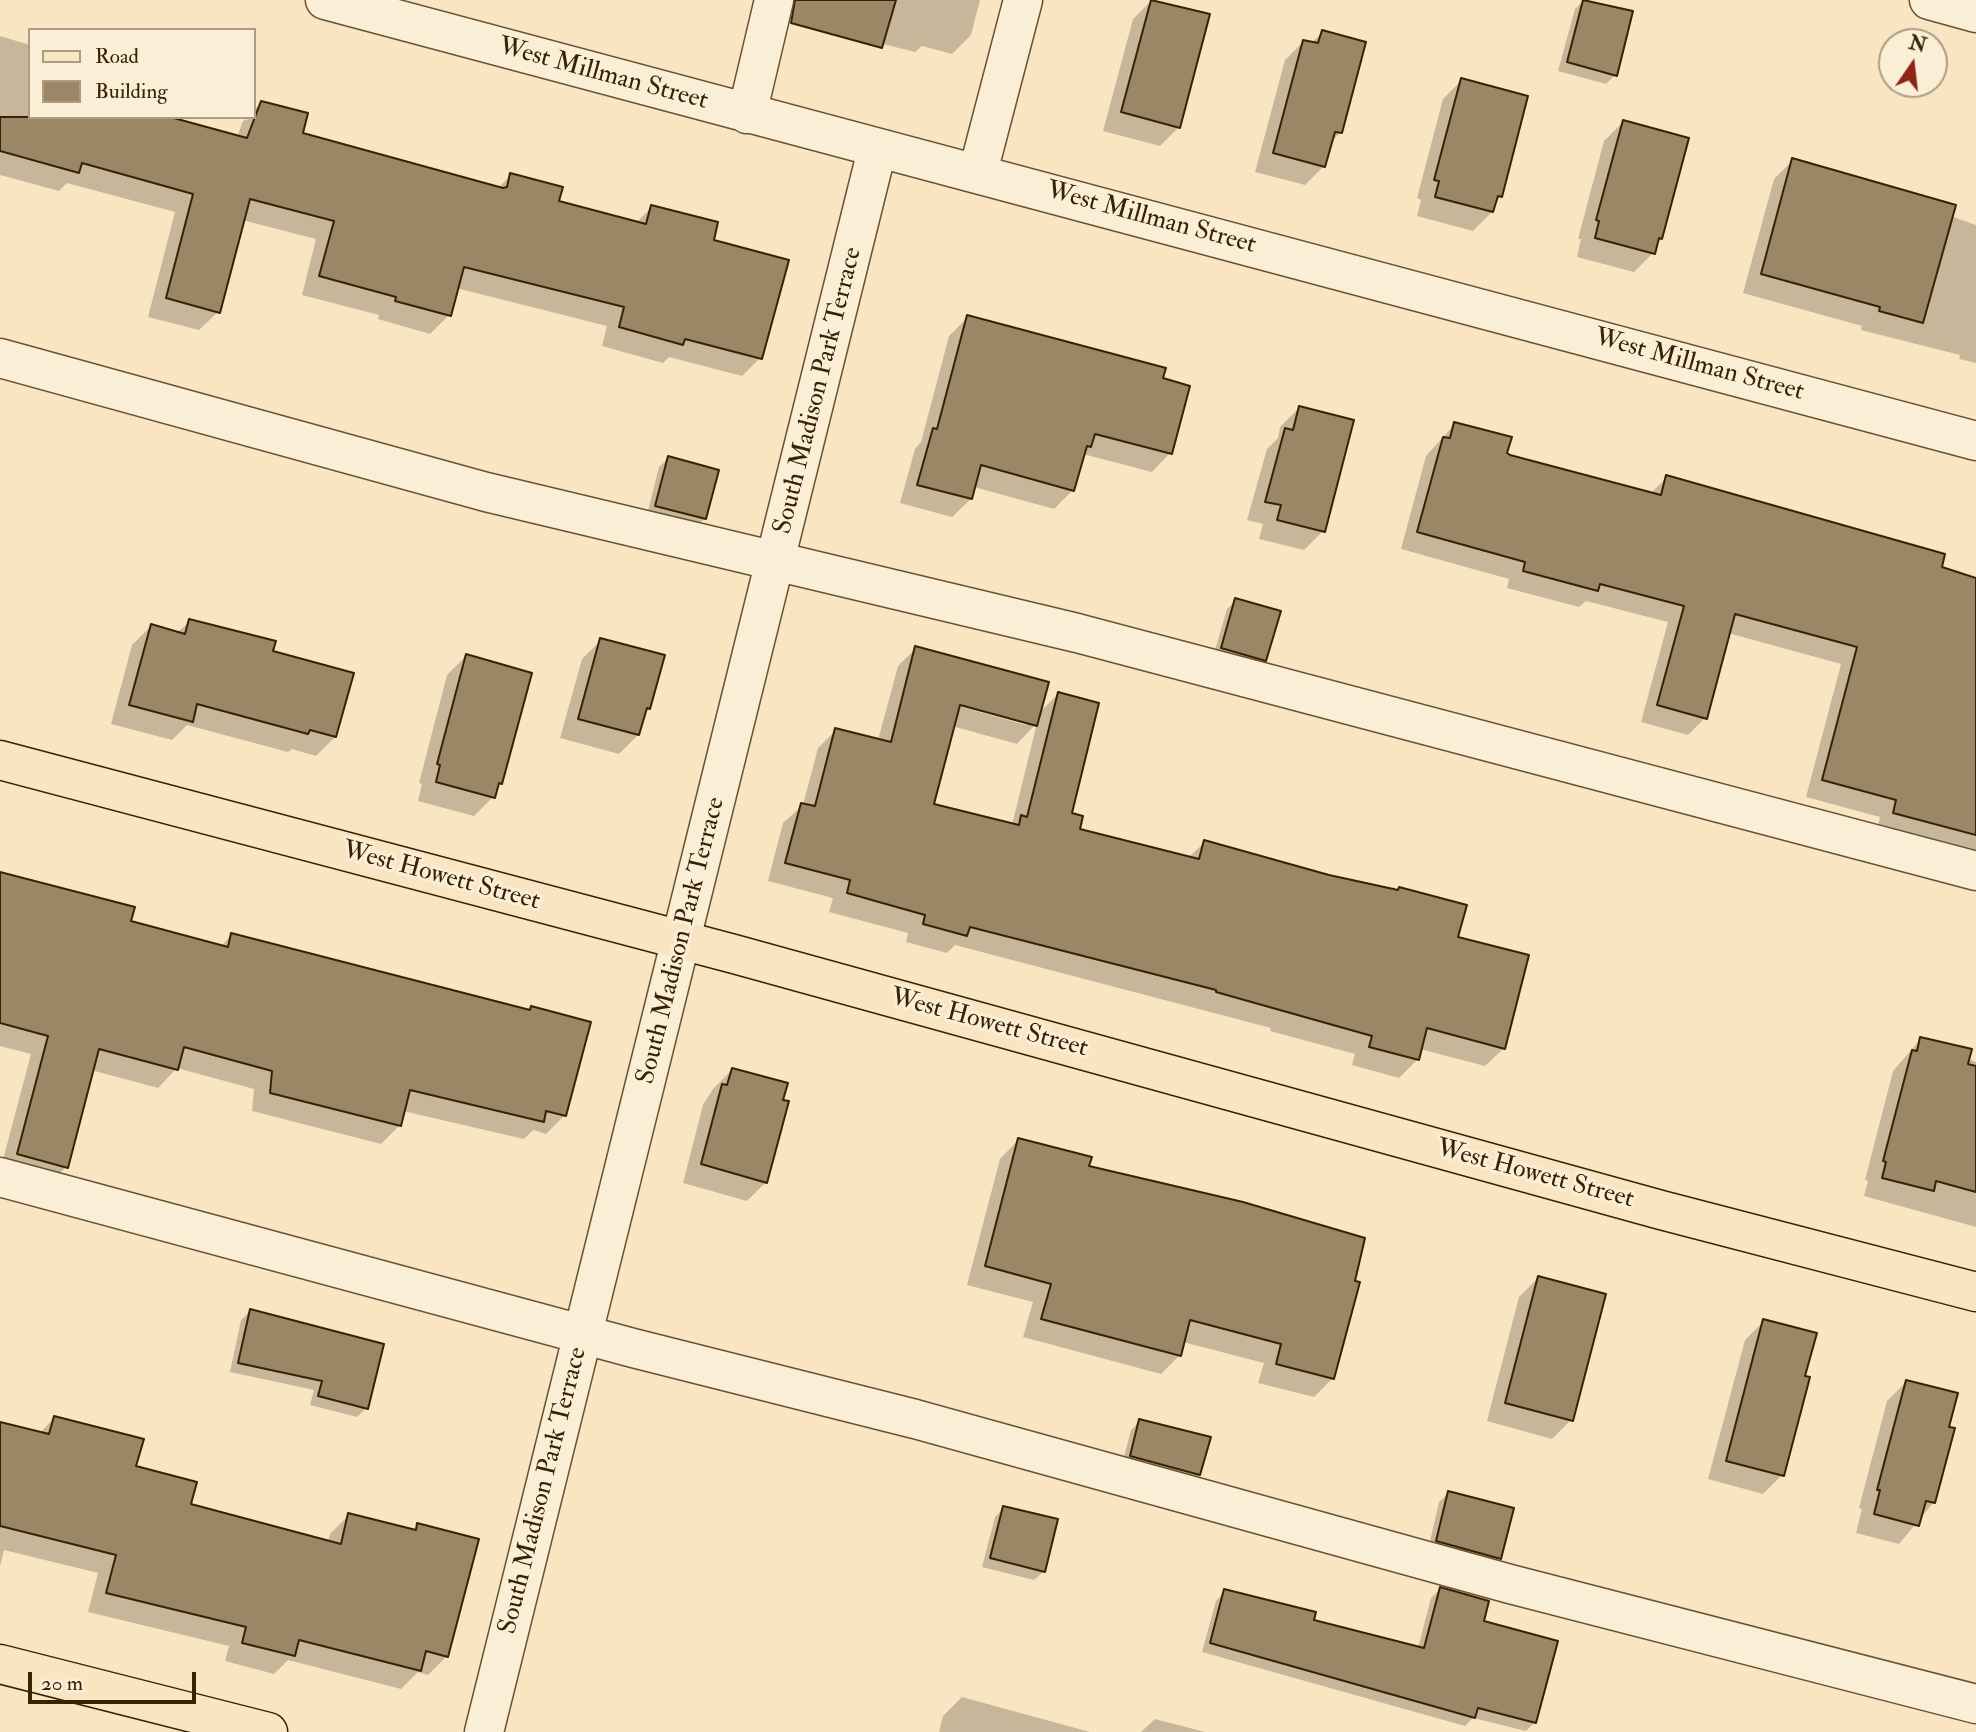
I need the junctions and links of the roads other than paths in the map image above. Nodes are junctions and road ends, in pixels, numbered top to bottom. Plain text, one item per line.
1 (325, 0) edge
2 (774, 0) edge
3 (1023, 0) edge
4 (1929, 0) edge
5 (1976, 13) edge
6 (747, 114) junction
7 (877, 150) junction
8 (978, 172) junction
9 (0, 358) edge
10 (1976, 441) edge
11 (777, 560) junction
12 (0, 760) edge
13 (1976, 871) edge
14 (682, 940) junction
15 (0, 1177) edge
16 (1976, 1292) edge
17 (584, 1333) junction
18 (0, 1664) edge
19 (1976, 1704) edge
20 (268, 1732) edge
21 (484, 1732) edge

1 - 6 street, West Millman Street
2 - 6 street
3 - 8 street
4 - 5 street
6 - 7 street, West Millman Street
7 - 8 street, West Millman Street
7 - 11 street, South Madison Park Terrace
8 - 10 street, West Millman Street
9 - 11 street
11 - 13 street
11 - 14 street, South Madison Park Terrace
12 - 14 main road, West Howett Street
14 - 16 main road, West Howett Street
14 - 17 street, South Madison Park Terrace
15 - 17 street
17 - 19 street
17 - 21 street, South Madison Park Terrace
18 - 20 main road

